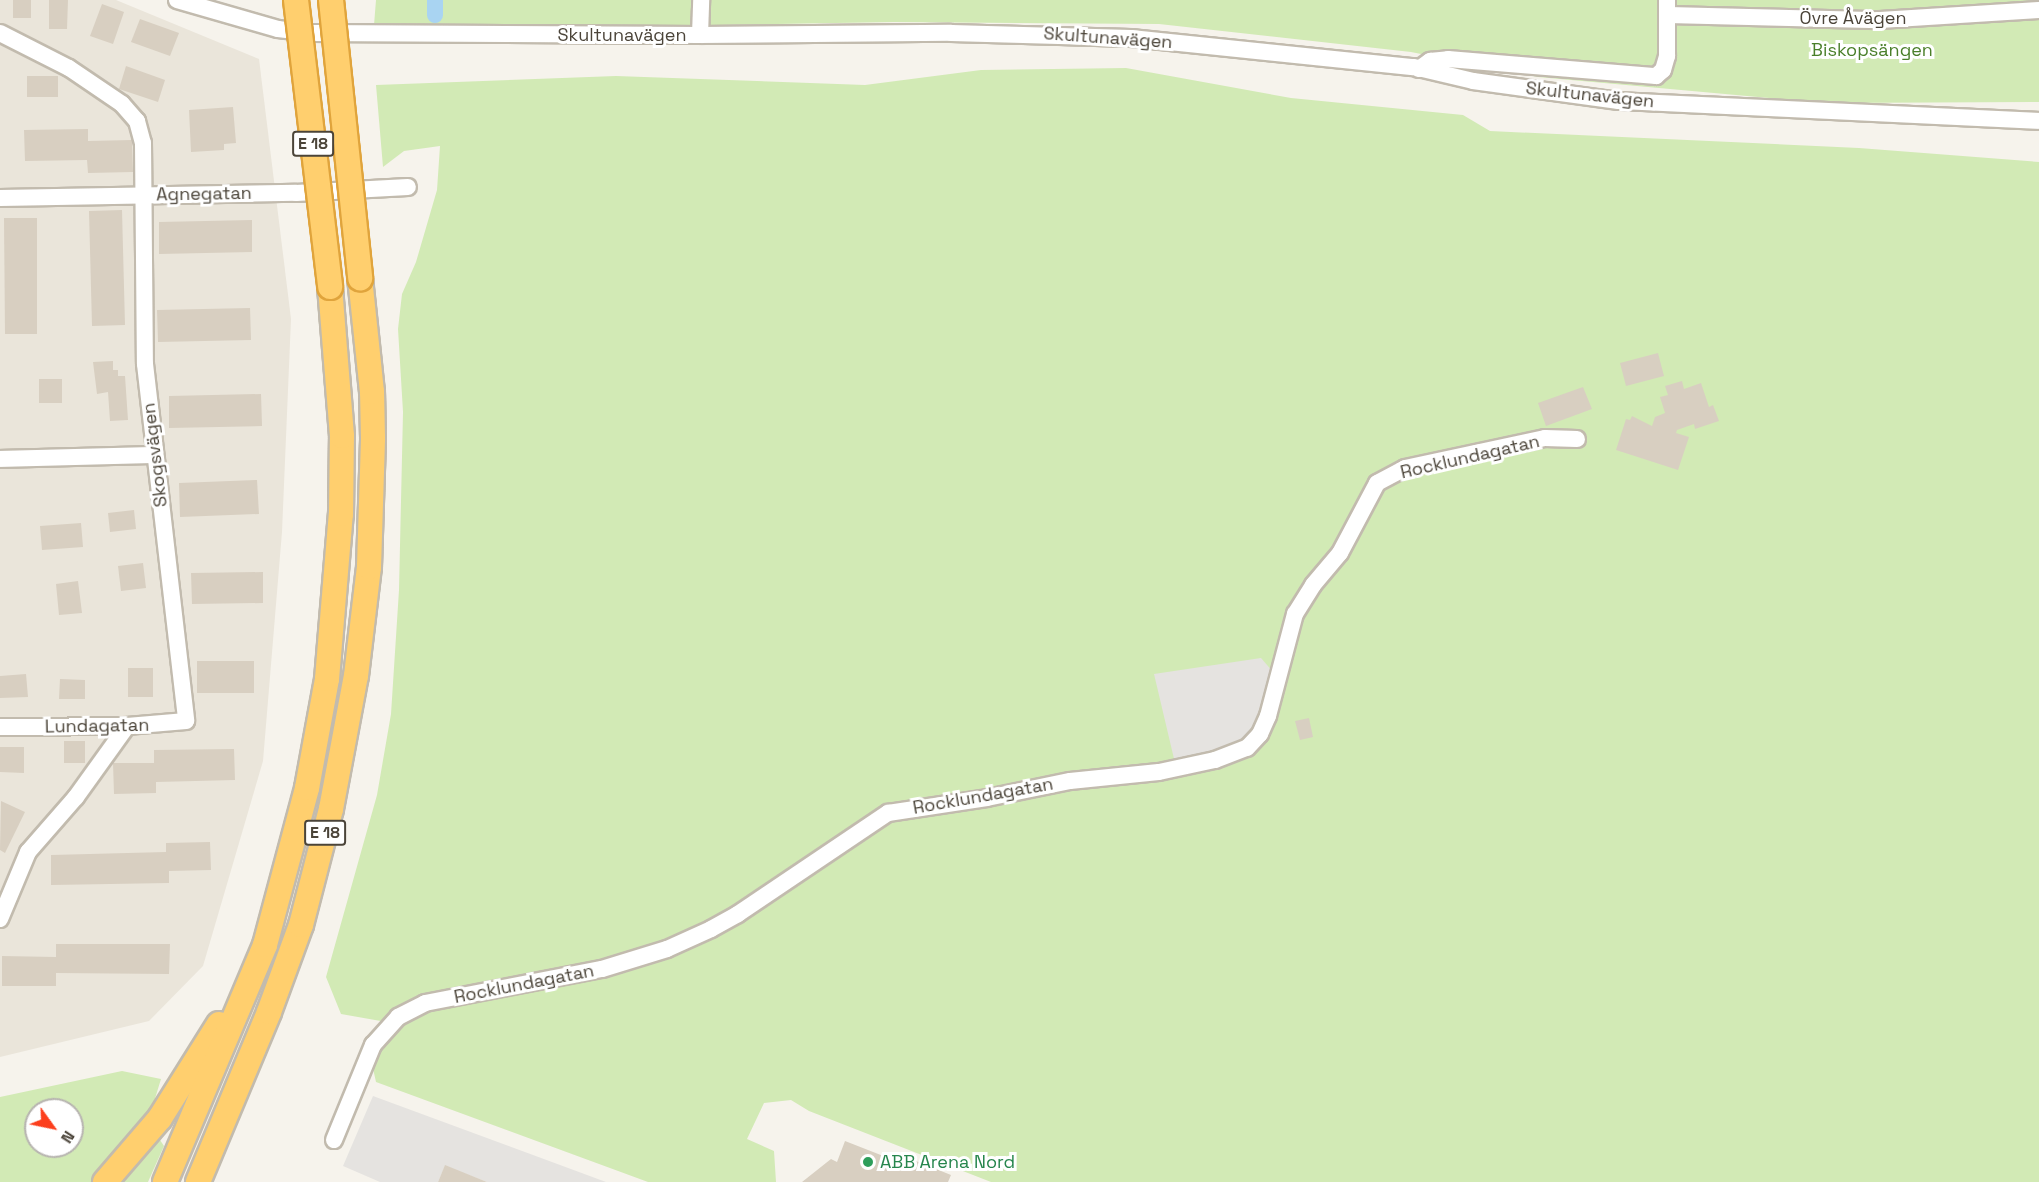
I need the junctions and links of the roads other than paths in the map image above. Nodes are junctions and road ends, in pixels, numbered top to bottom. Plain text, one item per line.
1 (177, 0) edge
2 (296, 0) edge
3 (331, 0) edge
4 (701, 0) edge
5 (1667, 8) edge
6 (2039, 10) edge
7 (0, 33) edge
8 (700, 35) junction
9 (1419, 69) junction
10 (2039, 121) edge
11 (408, 188) dead end
12 (143, 195) junction
13 (0, 198) edge
14 (1578, 439) dead end
15 (154, 455) junction
16 (0, 459) edge
17 (186, 714) joint
18 (127, 726) junction
19 (0, 727) edge
20 (0, 919) edge
21 (209, 1059) junction
22 (228, 1127) junction
23 (334, 1140) dead end
24 (105, 1182) edge
25 (165, 1182) edge
26 (198, 1182) edge
27 (212, 1182) edge

1 - 8 street, Skultunavägen
2 - 21 highway, E 18, bridge
3 - 22 highway, E 18, bridge
4 - 8 street
5 - 6 street, Övre Åvägen
5 - 9 street
7 - 12 street, Skogsvägen
8 - 9 street, Skultunavägen
9 - 10 street, Skultunavägen
11 - 12 street, Agnegatan
12 - 13 street, Agnegatan
12 - 15 street, Skogsvägen
14 - 23 street, Rocklundagatan
15 - 16 street
15 - 17 street, Skogsvägen
17 - 18 street, Lundagatan
18 - 19 street, Lundagatan
18 - 20 street
21 - 24 highway, E 18
21 - 25 highway, E 18
22 - 26 highway, E 18
22 - 27 highway, E 18

